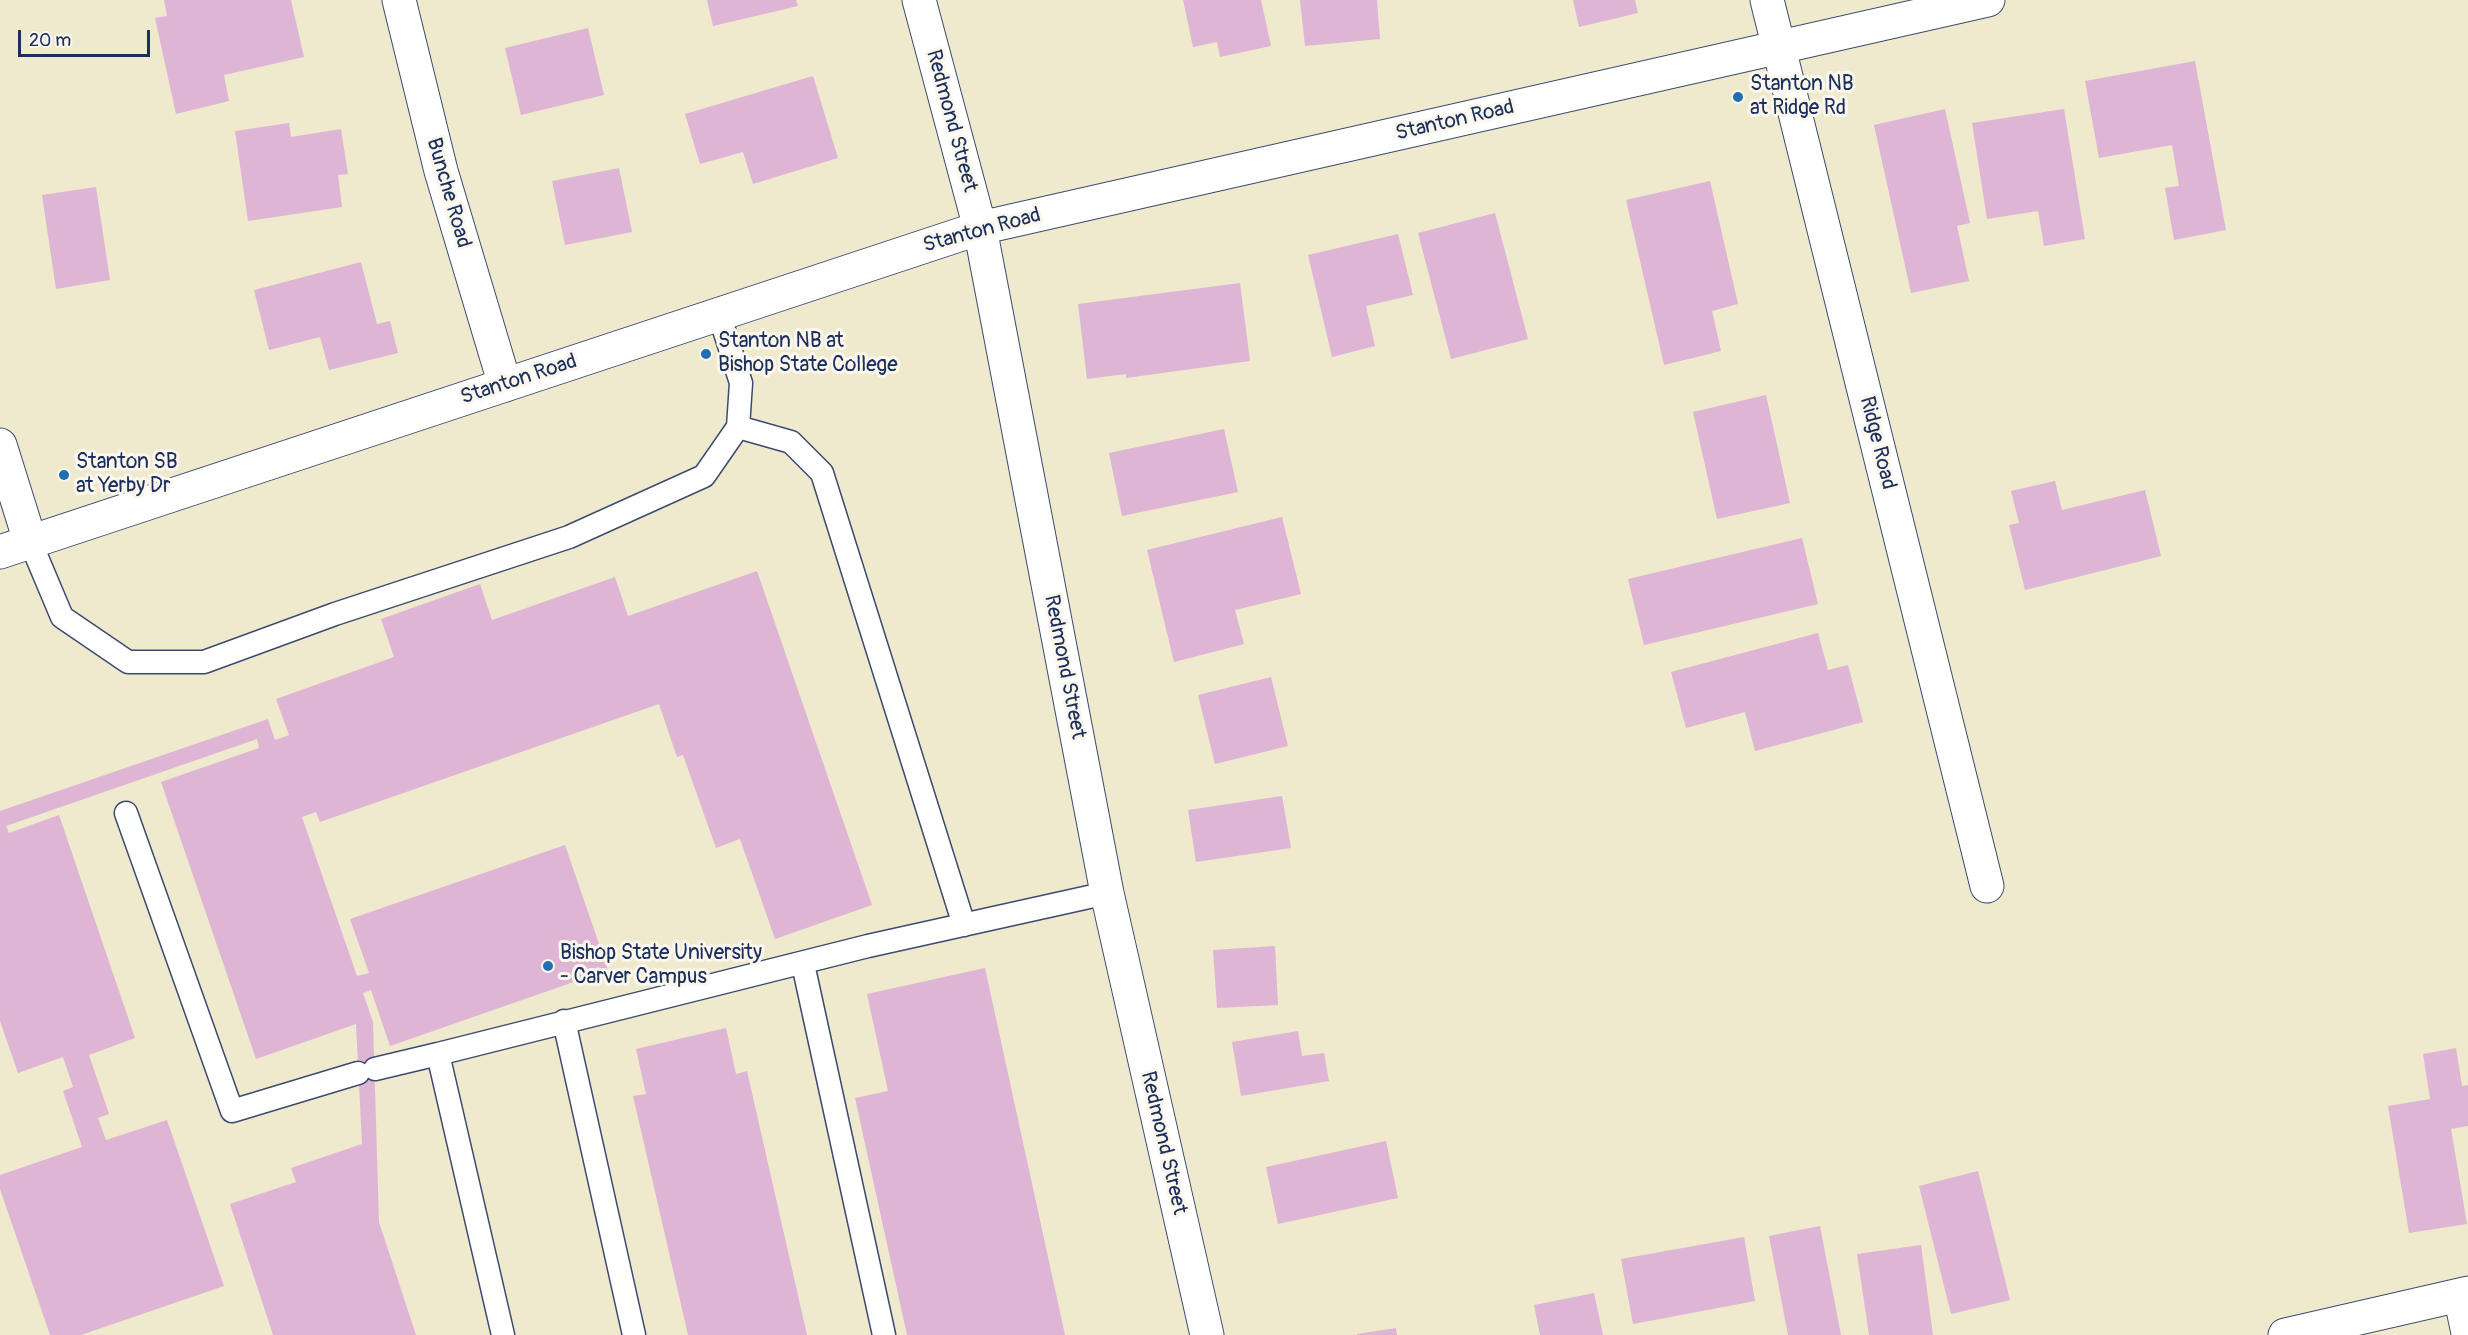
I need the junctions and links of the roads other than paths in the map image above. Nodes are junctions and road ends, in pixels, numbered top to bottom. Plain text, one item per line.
1 (399, 0) edge
2 (919, 0) edge
3 (1767, 0) edge
4 (1988, 0) edge
5 (1780, 47) junction
6 (980, 228) junction
7 (719, 314) junction
8 (505, 385) junction
9 (738, 427) junction
10 (0, 445) edge
11 (15, 547) edge
12 (126, 813) dead end
13 (1987, 886) dead end
14 (1107, 893) junction
15 (964, 924) junction
16 (803, 964) junction
17 (564, 1021) junction
18 (438, 1054) junction
19 (2464, 1294) edge
20 (2468, 1333) edge
21 (503, 1335) edge
22 (634, 1335) edge
23 (884, 1335) edge
24 (1207, 1335) edge
25 (2285, 1335) edge

1 - 8 street, Bunche Road
2 - 6 street, Redmond Street
3 - 5 street, Ridge Road
4 - 5 street, Stanton Road
5 - 6 street, Stanton Road
5 - 13 street, Ridge Road
6 - 7 street, Stanton Road
6 - 14 street, Redmond Street
7 - 8 street, Stanton Road
7 - 9 lane
8 - 11 street, Stanton Road
9 - 11 lane
9 - 15 lane
10 - 11 street
12 - 18 lane
14 - 15 lane
14 - 24 street, Redmond Street
15 - 16 lane
16 - 17 lane
16 - 23 lane
17 - 18 lane
17 - 22 lane
18 - 21 lane
19 - 20 street
19 - 25 street

